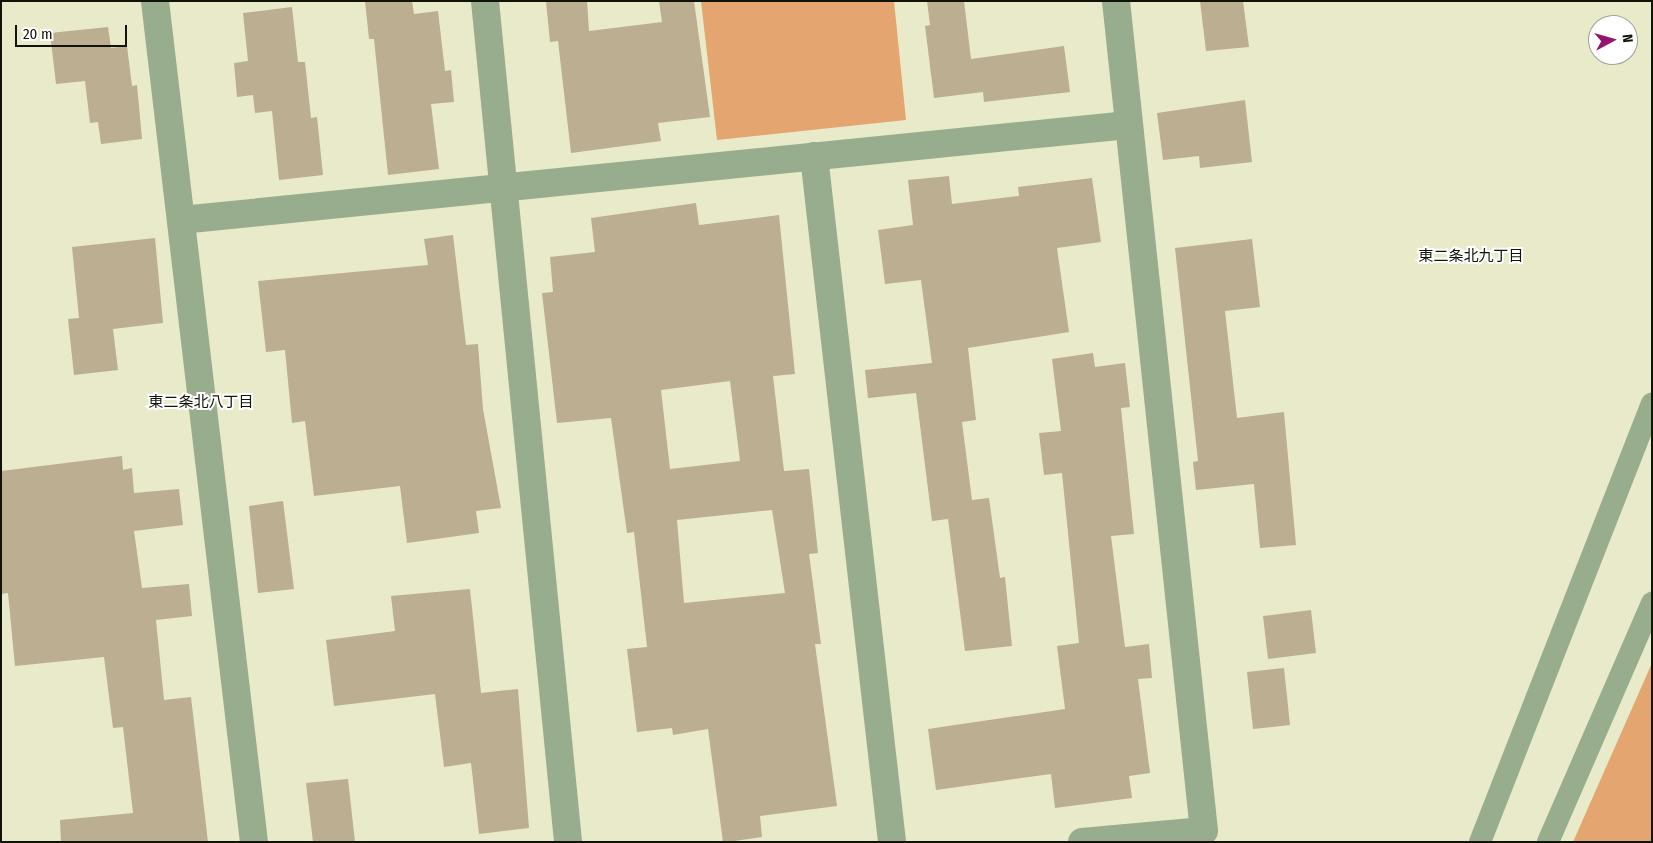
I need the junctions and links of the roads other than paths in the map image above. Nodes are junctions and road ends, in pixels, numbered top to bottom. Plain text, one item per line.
1 (155, 1) edge
2 (485, 1) edge
3 (1116, 1) edge
4 (1128, 124) junction
5 (814, 156) junction
6 (504, 186) junction
7 (181, 220) junction
8 (1652, 403) edge
9 (1652, 603) edge
10 (254, 842) edge
11 (568, 842) edge
12 (892, 842) edge
13 (1082, 842) edge
14 (1480, 842) edge
15 (1548, 842) edge

1 - 7 street
2 - 6 street
3 - 4 street
4 - 5 street
4 - 13 street
5 - 6 street
5 - 12 street
6 - 7 street
6 - 11 street
7 - 10 street
8 - 14 lane
9 - 15 lane

